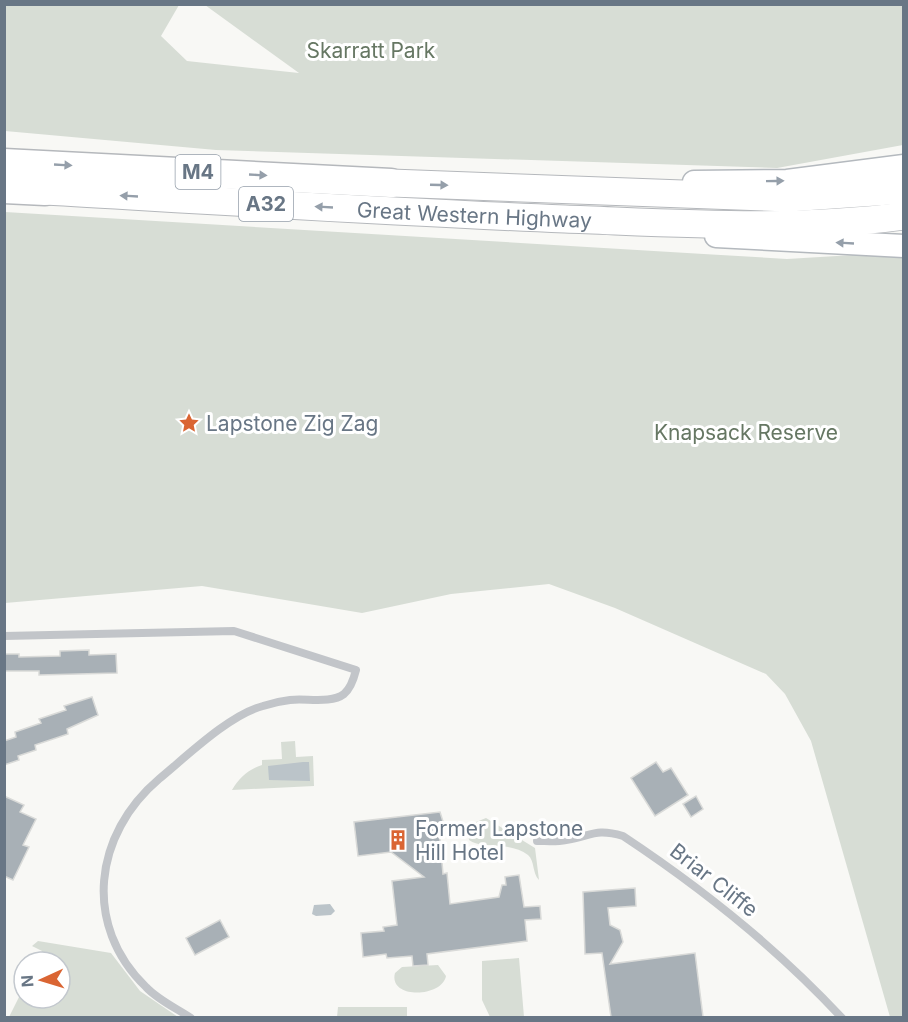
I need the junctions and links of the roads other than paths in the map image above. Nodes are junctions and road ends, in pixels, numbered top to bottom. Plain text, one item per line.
1 (4, 163) edge
2 (903, 166) edge
3 (391, 183) joint
4 (487, 187) junction
5 (4, 189) edge
6 (903, 190) edge
7 (45, 191) joint
8 (487, 216) junction
9 (903, 216) edge
10 (903, 246) edge
11 (4, 636) edge
12 (537, 842) dead end
13 (191, 1017) edge
14 (842, 1017) edge

1 -> 3 highway, M4
4 -> 2 main road
3 -> 4 highway, Great Western Highway
4 - 6 highway, Great Western Highway
5 - 7 highway
8 -> 7 highway, Great Western Highway / A32
8 - 9 highway, Great Western Highway / A32
10 -> 8 main road
11 - 13 lane
12 - 14 lane, Briar Cliffe

